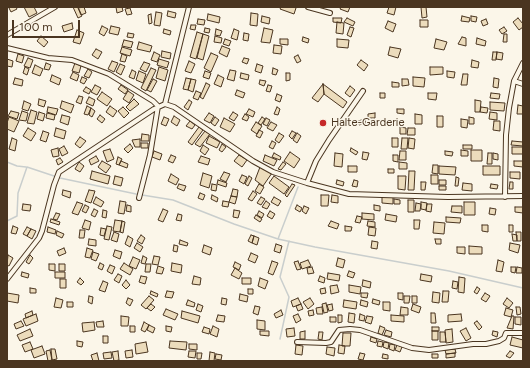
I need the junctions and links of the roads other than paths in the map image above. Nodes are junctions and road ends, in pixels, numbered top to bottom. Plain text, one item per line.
1 (56, 7) edge
2 (189, 7) edge
3 (308, 7) edge
4 (330, 13) dead end
5 (7, 35) edge
6 (7, 48) edge
7 (523, 63) edge
8 (514, 81) junction
9 (523, 84) edge
10 (363, 91) dead end
11 (165, 104) junction
12 (158, 106) junction
13 (307, 183) junction
14 (140, 195) dead end
15 (523, 196) edge
16 (505, 197) junction
17 (7, 279) edge
18 (523, 333) edge
19 (297, 342) dead end

1 - 5 street
2 - 11 street
3 - 4 street
6 - 12 street
7 - 8 street
8 - 9 street
8 - 16 street
10 - 13 street
11 - 12 street
11 - 13 street
12 - 14 street
12 - 17 street
13 - 16 street
15 - 16 street
18 - 19 street

